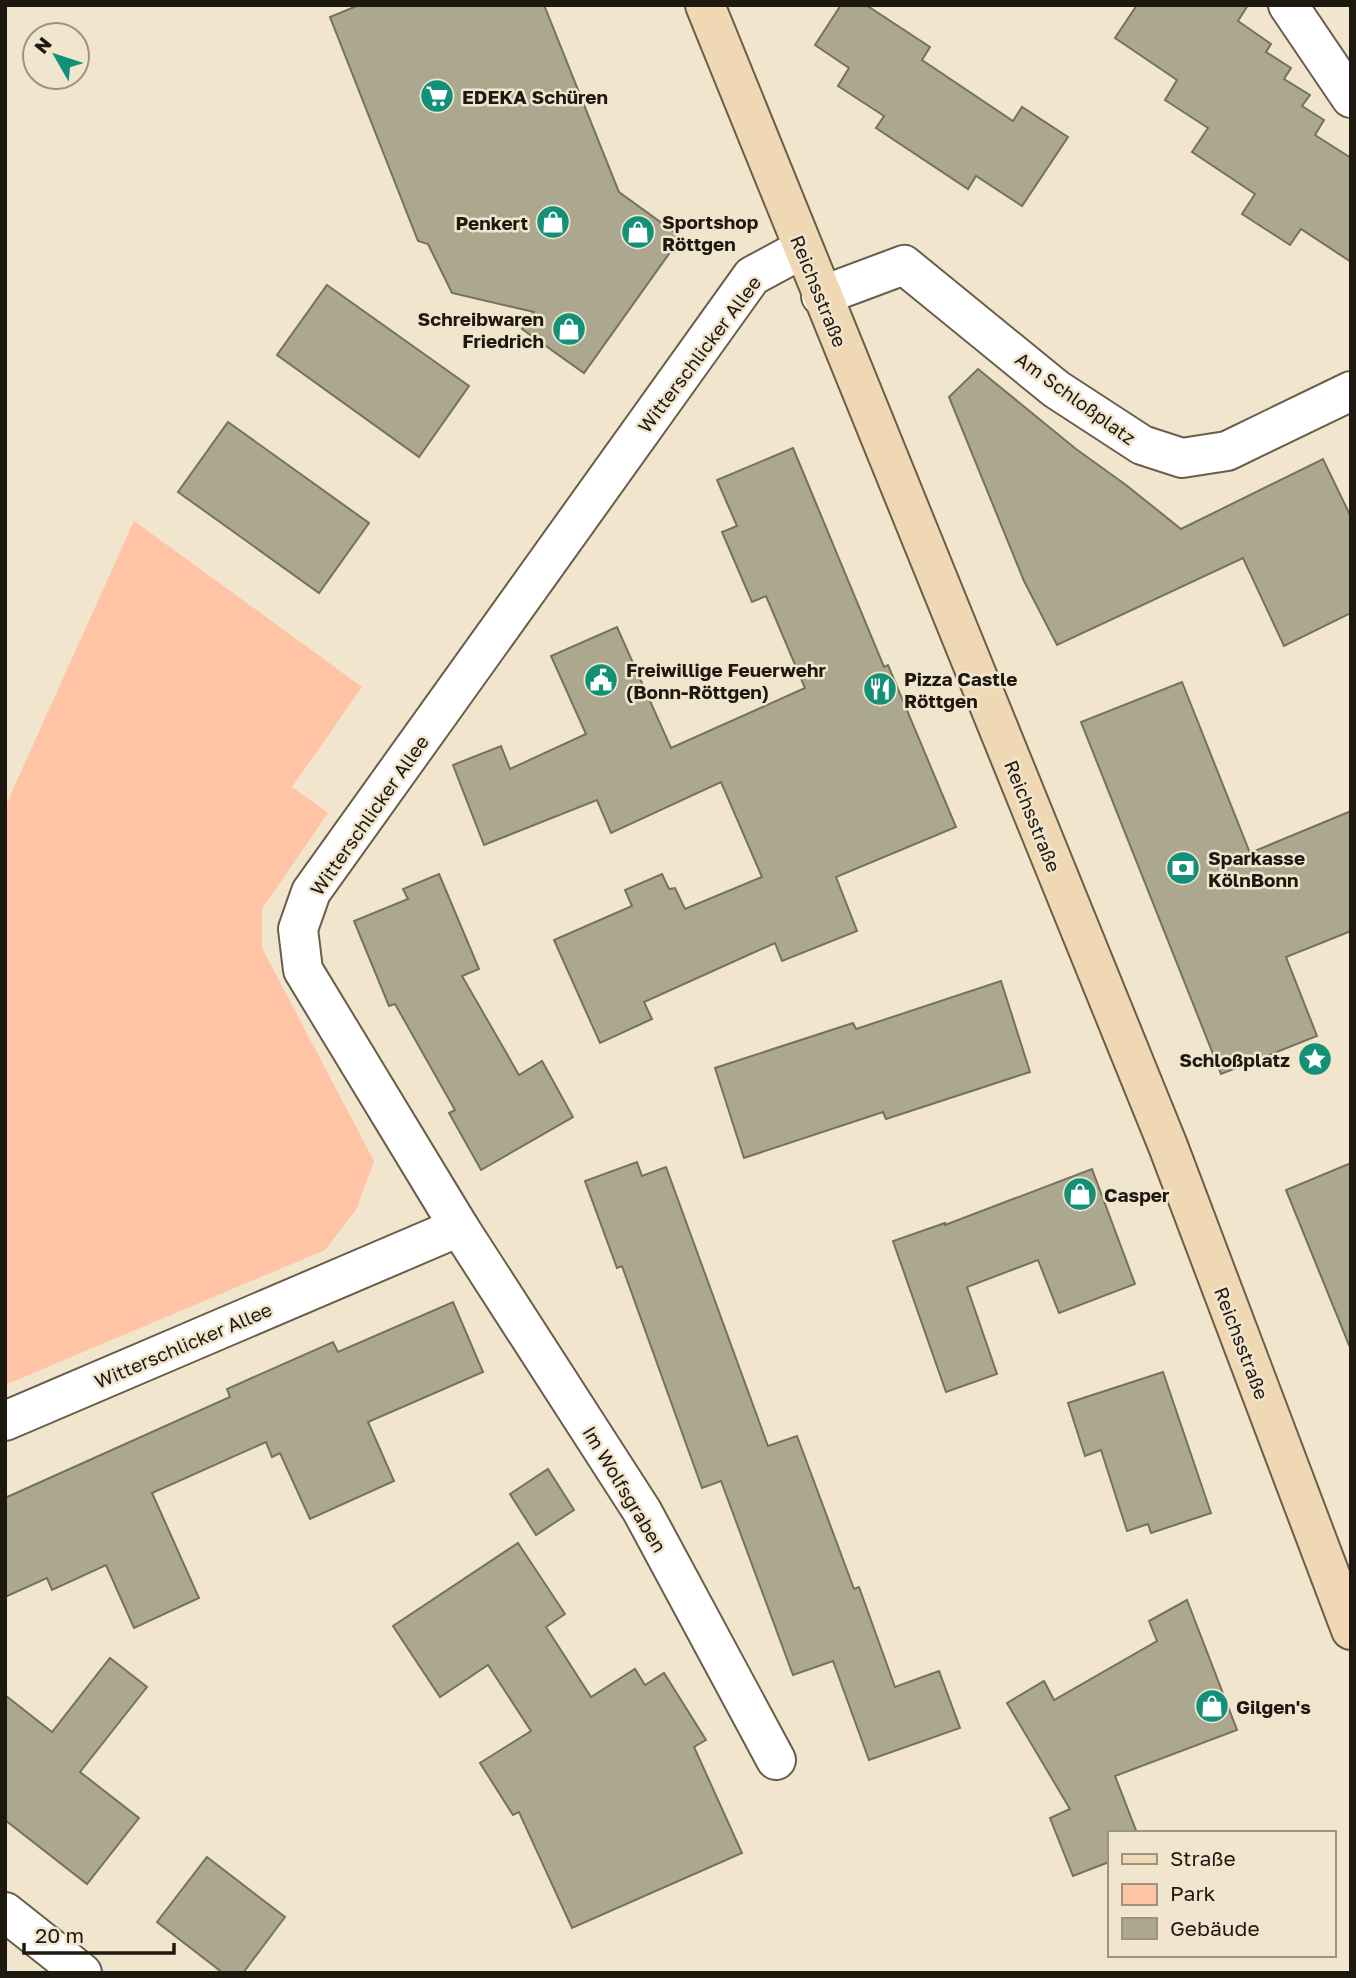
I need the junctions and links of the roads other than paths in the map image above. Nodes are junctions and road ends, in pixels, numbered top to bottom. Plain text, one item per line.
1 (705, 5) edge
2 (1288, 5) edge
3 (1351, 98) edge
4 (802, 249) junction
5 (821, 296) junction
6 (1351, 391) edge
7 (458, 1227) junction
8 (5, 1421) edge
9 (1351, 1630) edge
10 (776, 1760) dead end
11 (5, 1912) edge
12 (82, 1973) edge

1 - 4 main road, Reichsstraße
2 - 3 street
4 - 5 main road, Reichsstraße
4 - 7 street, Witterschlicker Allee
5 - 6 street, Am Schloßplatz
5 - 9 main road, Reichsstraße
7 - 8 street, Witterschlicker Allee
7 - 10 street, Im Wolfsgraben
11 - 12 street

